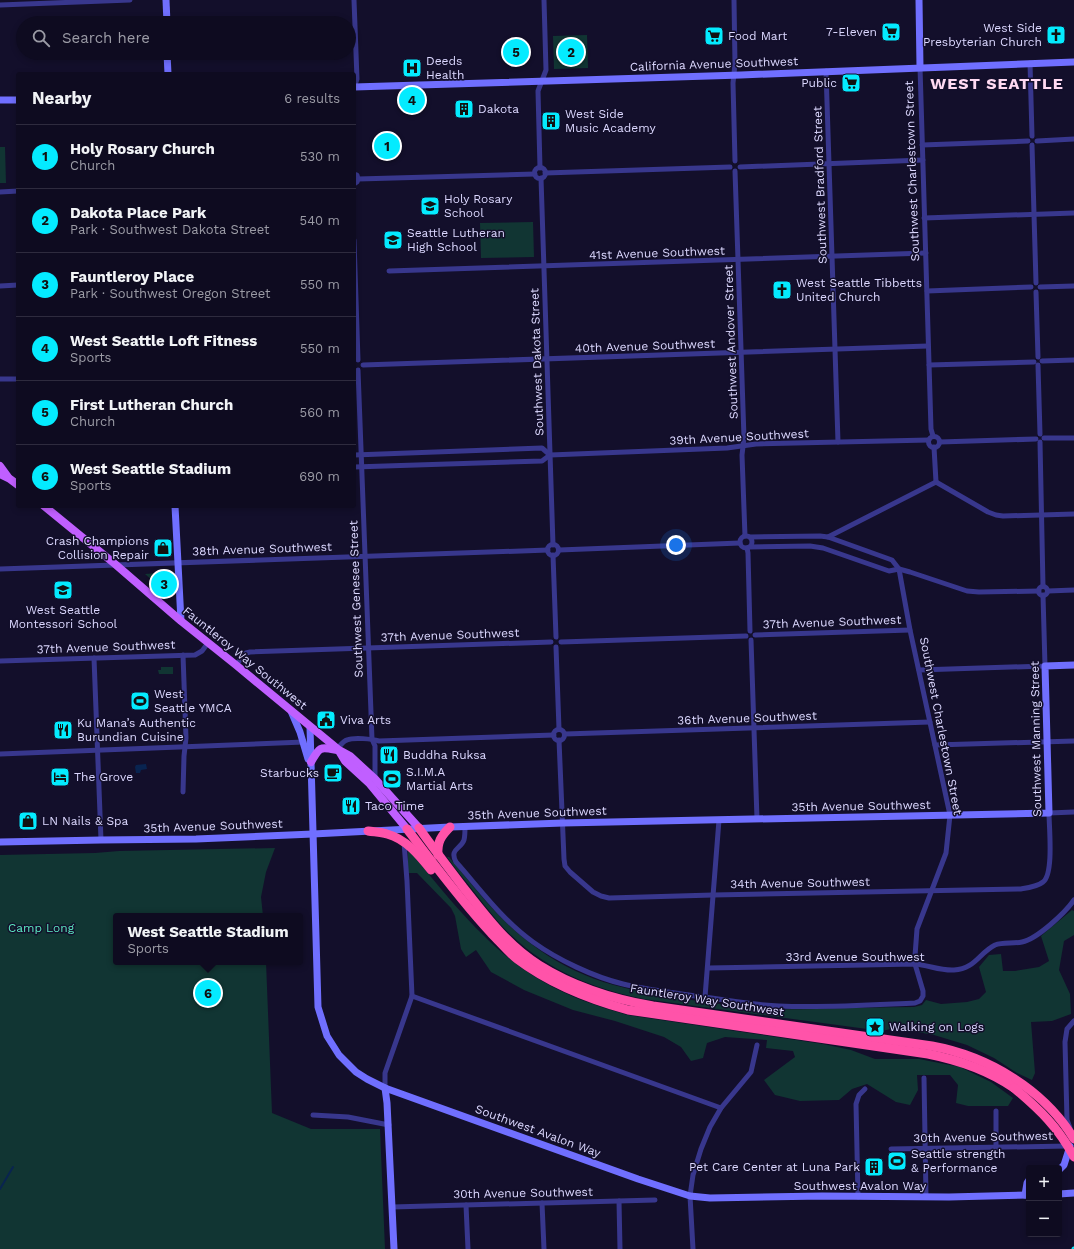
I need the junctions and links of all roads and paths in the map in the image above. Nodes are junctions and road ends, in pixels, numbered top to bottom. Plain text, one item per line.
1 (16, 0) edge
2 (130, 0) edge
3 (166, 0) edge
4 (354, 0) edge
5 (544, 0) edge
6 (734, 0) edge
7 (919, 0) edge
8 (28, 4) junction
9 (0, 5) edge
10 (167, 16) edge
11 (355, 16) edge
12 (356, 53) edge
13 (168, 60) edge
14 (1074, 62) edge
15 (1030, 63) junction
16 (920, 68) junction
17 (168, 72) edge
18 (826, 72) junction
19 (734, 75) junction
20 (542, 81) junction
21 (356, 82) edge
22 (356, 87) edge
23 (0, 100) edge
24 (16, 100) edge
25 (1032, 136) junction
26 (1074, 139) edge
27 (1028, 141) junction
28 (1037, 141) junction
29 (922, 145) junction
30 (1032, 145) junction
31 (923, 160) junction
32 (735, 161) junction
33 (829, 163) junction
34 (730, 167) junction
35 (740, 167) junction
36 (540, 168) junction
37 (735, 171) junction
38 (545, 173) junction
39 (535, 174) junction
40 (356, 175) edge
41 (541, 178) junction
42 (358, 179) junction
43 (356, 183) edge
44 (16, 191) edge
45 (0, 192) edge
46 (1074, 213) edge
47 (1034, 214) junction
48 (924, 218) junction
49 (926, 253) junction
50 (832, 256) junction
51 (738, 260) junction
52 (544, 267) junction
53 (390, 271) dead end
54 (1036, 283) junction
55 (16, 285) edge
56 (0, 286) edge
57 (1074, 286) edge
58 (1032, 287) junction
59 (1040, 287) junction
60 (927, 291) junction
61 (1036, 292) junction
62 (928, 346) junction
63 (835, 350) junction
64 (741, 353) junction
65 (547, 359) junction
66 (1074, 360) edge
67 (356, 361) edge
68 (1038, 363) junction
69 (363, 365) junction
70 (929, 365) junction
71 (356, 369) edge
72 (0, 379) edge
73 (16, 379) edge
74 (931, 438) junction
75 (1074, 438) edge
76 (1040, 440) junction
77 (838, 442) junction
78 (940, 442) junction
79 (743, 446) junction
80 (934, 447) junction
81 (362, 454) junction
82 (356, 455) edge
83 (550, 455) junction
84 (0, 466) edge
85 (356, 467) edge
86 (362, 467) junction
87 (0, 474) edge
88 (10, 479) junction
89 (936, 482) junction
90 (16, 484) edge
91 (46, 508) edge
92 (175, 508) edge
93 (1074, 514) edge
94 (1042, 515) junction
95 (748, 537) junction
96 (828, 537) junction
97 (740, 543) junction
98 (553, 545) junction
99 (748, 548) junction
100 (548, 550) junction
101 (559, 550) junction
102 (553, 555) junction
103 (366, 557) junction
104 (177, 562) junction
105 (115, 564) junction
106 (0, 569) edge
107 (899, 569) junction
108 (1043, 586) junction
109 (1074, 590) edge
110 (1039, 591) junction
111 (1046, 593) junction
112 (180, 621) junction
113 (910, 630) junction
114 (752, 635) junction
115 (556, 637) junction
116 (551, 642) junction
117 (561, 642) junction
118 (208, 643) junction
119 (556, 647) junction
120 (368, 649) junction
121 (184, 655) junction
122 (94, 658) junction
123 (0, 661) edge
124 (236, 665) junction
125 (1074, 665) edge
126 (1045, 666) junction
127 (919, 670) junction
128 (291, 711) junction
129 (930, 722) junction
130 (310, 727) junction
131 (754, 728) junction
132 (559, 729) junction
133 (565, 734) junction
134 (554, 735) junction
135 (372, 739) junction
136 (559, 740) junction
137 (1074, 741) edge
138 (304, 742) junction
139 (1046, 742) junction
140 (935, 745) junction
141 (311, 746) junction
142 (185, 747) junction
143 (98, 750) junction
144 (338, 750) junction
145 (0, 754) edge
146 (312, 766) junction
147 (376, 779) junction
148 (183, 792) dead end
149 (1074, 812) edge
150 (1049, 813) junction
151 (950, 815) junction
152 (757, 819) junction
153 (719, 820) junction
154 (563, 823) junction
155 (450, 827) junction
156 (465, 827) junction
157 (419, 828) junction
158 (407, 829) junction
159 (368, 831) junction
160 (313, 834) junction
161 (101, 840) junction
162 (0, 842) edge
163 (404, 842) junction
164 (438, 855) junction
165 (1045, 881) joint
166 (931, 891) junction
167 (456, 892) junction
168 (713, 895) junction
169 (1074, 900) edge
170 (915, 964) junction
171 (708, 968) junction
172 (412, 996) junction
173 (705, 997) junction
174 (920, 1001) joint
175 (1074, 1021) edge
176 (757, 1044) dead end
177 (924, 1078) dead end
178 (1017, 1086) junction
179 (385, 1088) junction
180 (865, 1089) dead end
181 (721, 1108) junction
182 (996, 1111) dead end
183 (313, 1115) dead end
184 (389, 1125) junction
185 (1074, 1134) edge
186 (1072, 1143) edge
187 (996, 1147) junction
188 (926, 1148) junction
189 (891, 1149) dead end
190 (1074, 1157) edge
191 (1062, 1167) edge
192 (1074, 1193) edge
193 (1062, 1194) edge
194 (1026, 1195) edge
195 (690, 1196) junction
196 (858, 1196) junction
197 (926, 1197) junction
198 (655, 1200) dead end
199 (619, 1201) junction
200 (542, 1203) junction
201 (466, 1205) junction
202 (392, 1207) junction
203 (394, 1249) edge
204 (468, 1249) edge
205 (544, 1249) edge
206 (620, 1249) edge
207 (693, 1249) edge

1 - 8 street
2 - 8 street
3 - 10 main road
4 - 11 street
5 - 20 street
6 - 19 street
7 - 16 main road, Southwest Charlestown Street
8 - 9 street
12 - 21 street
13 - 17 main road
14 - 15 main road, California Avenue Southwest
15 - 16 main road, California Avenue Southwest
15 - 25 street
16 - 18 main road, California Avenue Southwest
16 - 29 street, Southwest Charlestown Street
18 - 19 main road, California Avenue Southwest
18 - 33 street, Southwest Bradford Street
19 - 20 main road, California Avenue Southwest
19 - 32 street
20 - 22 main road, California Avenue Southwest
20 - 36 street
23 - 24 main road
25 - 27 street
25 - 28 street
26 - 28 street
27 - 29 street
27 - 30 street
28 - 30 street
29 - 31 street, Southwest Charlestown Street
30 - 47 street
31 - 33 street
31 - 48 street, Southwest Charlestown Street
32 - 34 street
32 - 35 street
33 - 35 street
33 - 50 street, Southwest Bradford Street
34 - 37 street
34 - 38 street
35 - 37 street
36 - 38 street
36 - 39 street
37 - 51 street, Southwest Andover Street
38 - 41 street
39 - 41 street
39 - 42 street
40 - 42 street
41 - 52 street, Southwest Dakota Street
42 - 43 street
44 - 45 street
46 - 47 street
47 - 48 street
47 - 54 street
48 - 49 street, Southwest Charlestown Street
49 - 50 street, 41st Avenue Southwest
49 - 60 street, Southwest Charlestown Street
50 - 51 street, 41st Avenue Southwest
50 - 63 street, Southwest Bradford Street
51 - 52 street, 41st Avenue Southwest
51 - 64 street, Southwest Andover Street
52 - 53 street, 41st Avenue Southwest
52 - 65 street, Southwest Dakota Street
54 - 58 street
54 - 59 street
55 - 56 street
57 - 59 street
58 - 60 street
58 - 61 street
59 - 61 street
60 - 62 street, Southwest Charlestown Street
61 - 68 street
62 - 63 street, 40th Avenue Southwest
62 - 70 street, Southwest Charlestown Street
63 - 64 street, 40th Avenue Southwest
63 - 77 street, Southwest Bradford Street
64 - 65 street, 40th Avenue Southwest
64 - 79 street, Southwest Andover Street
65 - 69 street, 40th Avenue Southwest
65 - 83 street, Southwest Dakota Street
66 - 68 street
67 - 69 street
68 - 70 street
68 - 76 street
69 - 71 street
70 - 74 street, Southwest Charlestown Street
71 - 81 street, Southwest Genesee Street
72 - 73 street
74 - 77 street, 39th Avenue Southwest
74 - 78 street
74 - 80 street
75 - 76 street
76 - 78 street
76 - 94 street
77 - 79 street, 39th Avenue Southwest
78 - 80 street
79 - 83 street, 39th Avenue Southwest
79 - 95 street, Southwest Andover Street
80 - 89 street
81 - 82 street, 39th Avenue Southwest
81 - 83 street, 39th Avenue Southwest
81 - 86 street, Southwest Genesee Street
83 - 86 street, 39th Avenue Southwest
83 - 98 street, Southwest Dakota Street
84 - 88 main road
85 - 86 street, 39th Avenue Southwest
86 - 103 street, Southwest Genesee Street
87 - 88 main road
88 - 90 main road
89 - 94 street
89 - 96 street
91 - 105 main road, Fauntleroy Way Southwest
92 - 104 main road
93 - 94 street
94 - 108 street
95 - 96 street
95 - 97 street
95 - 99 street
96 - 107 street
97 - 99 street
97 - 101 street
98 - 100 street
98 - 101 street
99 - 107 street
99 - 114 street
100 - 102 street
100 - 103 street, 38th Avenue Southwest
101 - 102 street
102 - 115 street
103 - 104 street, 38th Avenue Southwest
103 - 120 street, Southwest Genesee Street
104 - 105 street, 38th Avenue Southwest
104 - 112 main road
105 - 106 street, 38th Avenue Southwest
105 - 112 main road, Fauntleroy Way Southwest
107 - 110 street
107 - 113 street, Southwest Charlestown Street
108 - 110 street
108 - 111 street
109 - 111 street
110 - 111 street
111 - 126 street, Southwest Manning Street
112 - 118 main road, Fauntleroy Way Southwest
113 - 114 street, 37th Avenue Southwest
113 - 127 street, Southwest Charlestown Street
114 - 117 street, 37th Avenue Southwest
114 - 131 street
115 - 116 street
115 - 117 street
116 - 119 street
116 - 120 street, 37th Avenue Southwest
117 - 119 street
118 - 121 street, 37th Avenue Southwest
118 - 124 main road, Fauntleroy Way Southwest
119 - 132 street
120 - 124 street, 37th Avenue Southwest
120 - 135 street, Southwest Genesee Street
121 - 122 street, 37th Avenue Southwest
121 - 142 street
122 - 123 street, 37th Avenue Southwest
122 - 143 street
124 - 128 main road, Fauntleroy Way Southwest
125 - 126 main road
126 - 127 street
126 - 139 main road, Southwest Manning Street
127 - 129 street, Southwest Charlestown Street
128 - 130 main road, Fauntleroy Way Southwest
128 - 138 main road, Southwest Avalon Way
129 - 131 street, 36th Avenue Southwest
129 - 140 street, Southwest Charlestown Street
130 - 141 main road, Southwest Avalon Way
130 - 144 main road, Fauntleroy Way Southwest
131 - 133 street, 36th Avenue Southwest
131 - 152 street
132 - 133 street
132 - 134 street
133 - 136 street
134 - 135 street
134 - 136 street
135 - 144 street
135 - 147 street, Southwest Genesee Street
136 - 154 street
137 - 139 street
138 - 141 main road
138 - 142 street
138 - 146 main road, Southwest Avalon Way
139 - 140 street
139 - 150 main road, Southwest Manning Street
140 - 151 street, Southwest Charlestown Street
141 - 146 main road, Southwest Avalon Way
142 - 143 street
142 - 148 street
143 - 145 street
143 - 161 street
144 - 146 main road
144 - 147 main road, Fauntleroy Way Southwest
144 - 158 main road, Fauntleroy Way Southwest
146 - 160 main road, Southwest Avalon Way
147 - 157 main road, Fauntleroy Way Southwest
149 - 150 street, 35th Avenue Southwest
150 - 151 main road, 35th Avenue Southwest
150 - 165 street, Southwest Manning Street
151 - 152 main road, 35th Avenue Southwest
151 - 166 street, Southwest Charlestown Street
152 - 153 main road, 35th Avenue Southwest
153 - 154 main road, 35th Avenue Southwest
153 - 168 street
154 - 156 main road, 35th Avenue Southwest
154 - 168 street, 34th Avenue Southwest
155 - 156 main road, 35th Avenue Southwest
155 - 157 main road, 35th Avenue Southwest
155 - 164 highway
156 - 173 street, Fauntleroy Way Southwest
157 - 158 main road, 35th Avenue Southwest
157 - 164 highway, Fauntleroy Way Southwest
158 - 159 main road, 35th Avenue Southwest
158 - 167 highway, Fauntleroy Way Southwest
159 - 160 main road, 35th Avenue Southwest
159 - 163 highway
160 - 161 main road, 35th Avenue Southwest
160 - 179 main road, Southwest Avalon Way
161 - 162 main road, 35th Avenue Southwest
163 - 167 highway
163 - 172 street
164 - 178 highway, Fauntleroy Way Southwest
165 - 166 street, 34th Avenue Southwest
166 - 168 street, 34th Avenue Southwest
166 - 170 street, Southwest Charlestown Street
167 - 178 highway, Fauntleroy Way Southwest
168 - 171 street
169 - 170 street, 33rd Avenue Southwest
170 - 171 street, 33rd Avenue Southwest
170 - 174 street, Southwest Charlestown Street
171 - 173 street
172 - 179 street
172 - 181 street
173 - 174 street, Fauntleroy Way Southwest
175 - 185 street
176 - 181 street
177 - 188 street
178 - 186 highway
178 - 190 highway, bridge
179 - 184 main road
179 - 195 main road, Southwest Avalon Way
180 - 196 street
181 - 195 street
182 - 187 street
183 - 184 street
184 - 202 main road
186 - 187 street, 30th Avenue Southwest
186 - 191 main road
187 - 188 street, 30th Avenue Southwest
188 - 189 street, 30th Avenue Southwest
188 - 197 street
192 - 193 main road
194 - 197 main road, Southwest Avalon Way
195 - 196 main road, Southwest Avalon Way
195 - 207 street
196 - 197 main road, Southwest Avalon Way
198 - 199 street, 30th Avenue Southwest
199 - 200 street, 30th Avenue Southwest
199 - 206 street
200 - 201 street, 30th Avenue Southwest
200 - 205 street
201 - 202 street, 30th Avenue Southwest
201 - 204 street
202 - 203 main road

